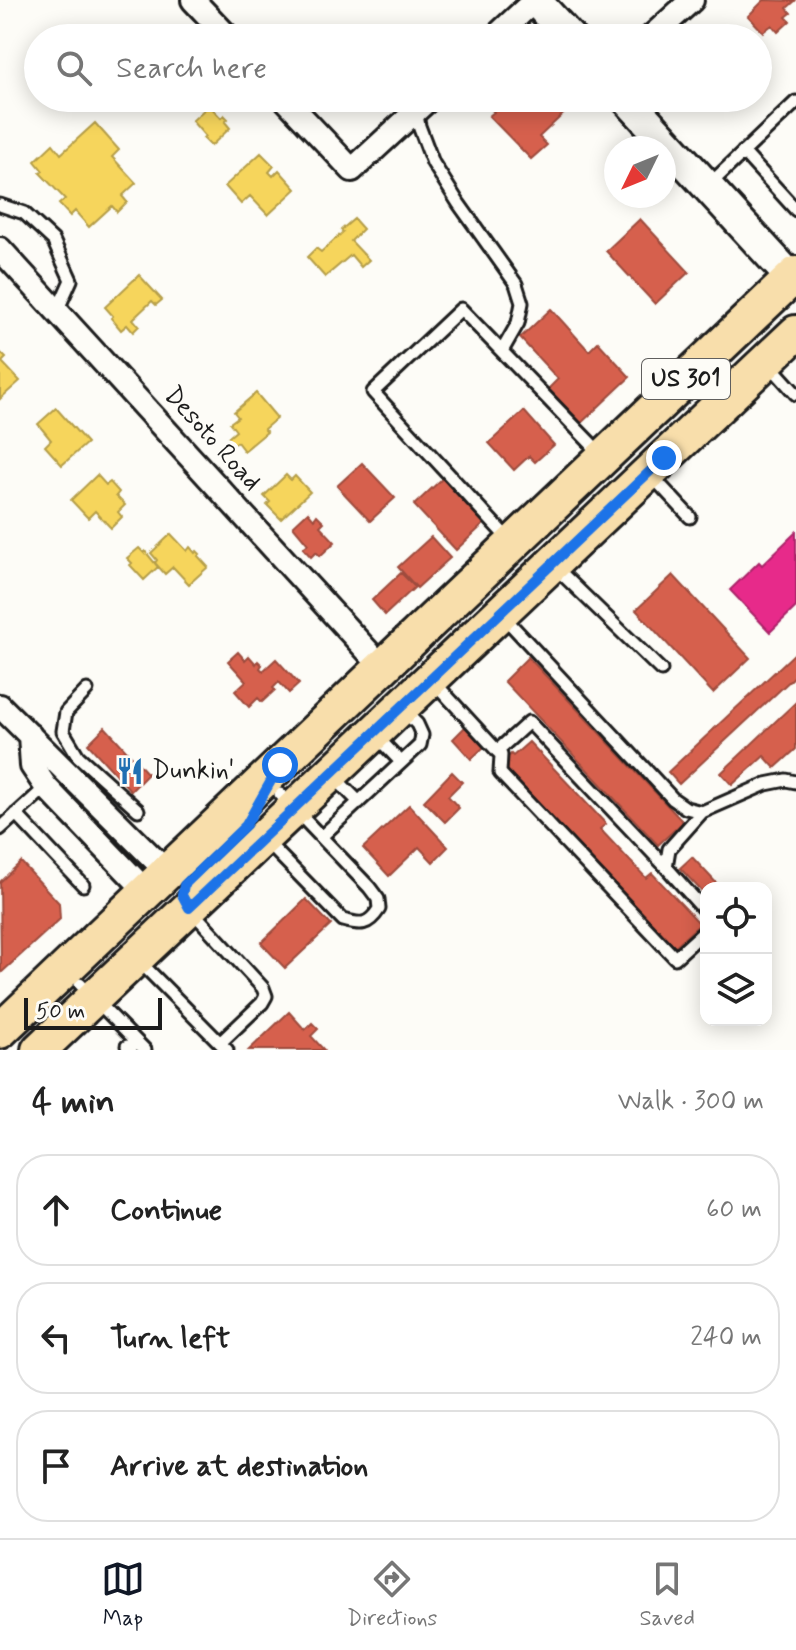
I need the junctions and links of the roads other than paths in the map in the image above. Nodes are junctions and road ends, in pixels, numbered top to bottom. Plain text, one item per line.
1 (193, 0) edge
2 (535, 0) edge
3 (692, 0) edge
4 (216, 24) edge
5 (509, 24) edge
6 (557, 24) edge
7 (665, 24) edge
8 (796, 102) edge
9 (297, 112) edge
10 (414, 112) edge
11 (422, 112) edge
12 (639, 112) edge
13 (743, 152) junction
14 (707, 186) junction
15 (0, 205) edge
16 (796, 210) edge
17 (0, 249) edge
18 (795, 278) edge
19 (57, 311) junction
20 (796, 333) edge
21 (502, 351) junction
22 (767, 361) junction
23 (796, 394) edge
24 (604, 457) junction
25 (649, 472) junction
26 (555, 504) junction
27 (690, 517) dead end
28 (513, 544) junction
29 (552, 564) junction
30 (500, 613) junction
31 (383, 668) junction
32 (661, 670) dead end
33 (431, 679) junction
34 (87, 690) dead end
35 (0, 706) edge
36 (400, 707) junction
37 (373, 733) junction
38 (30, 735) junction
39 (497, 751) junction
40 (401, 762) junction
41 (331, 774) junction
42 (796, 782) edge
43 (46, 787) junction
44 (285, 789) junction
45 (359, 802) junction
46 (138, 810) dead end
47 (702, 812) junction
48 (16, 814) junction
49 (0, 829) edge
50 (321, 837) junction
51 (263, 838) junction
52 (666, 867) junction
53 (230, 869) junction
54 (156, 881) junction
55 (83, 885) dead end
56 (700, 905) edge
57 (189, 908) junction
58 (700, 935) edge
59 (136, 958) junction
60 (87, 991) junction
61 (0, 1031) edge
62 (129, 1046) edge
63 (224, 1046) edge
64 (39, 1050) edge
65 (145, 1050) edge

1 - 4 street
2 - 5 street
2 - 6 street
3 - 7 street
8 - 13 lane
9 - 10 street
11 - 21 lane
12 - 14 street
13 - 14 lane
13 - 16 lane
14 - 18 street
15 - 19 lane
17 - 19 street, Desoto Road
18 - 24 main road, US 301
19 - 31 street, Desoto Road
20 - 22 main road, US 301
21 - 24 lane
21 - 28 lane
22 - 23 lane
22 - 25 main road, US 301
24 - 26 main road, US 301
25 - 27 lane
25 - 29 main road, US 301
26 - 28 main road, US 301
26 - 33 main road
28 - 31 main road, US 301
29 - 30 main road, US 301
29 - 32 lane
30 - 33 main road, US 301
30 - 47 lane
31 - 44 main road, US 301
33 - 36 main road, US 301
33 - 39 lane
34 - 46 lane
35 - 38 street
36 - 37 main road, US 301
36 - 40 lane
37 - 40 lane
37 - 41 main road, US 301
38 - 43 street
38 - 54 street
39 - 52 lane
39 - 58 lane
40 - 45 lane
41 - 44 main road, US 301
41 - 45 lane
42 - 47 lane
43 - 48 lane
43 - 54 street
44 - 50 lane
44 - 51 main road, US 301
44 - 53 main road
44 - 54 main road, US 301
44 - 57 main road
45 - 50 lane
47 - 52 lane
48 - 49 lane
48 - 55 lane
50 - 51 lane
51 - 53 main road, US 301
52 - 56 lane
53 - 57 main road, US 301
54 - 60 main road
54 - 61 main road, US 301
57 - 59 main road, US 301
57 - 63 lane
59 - 60 main road, US 301
59 - 63 lane
60 - 62 lane
60 - 64 main road, US 301
62 - 65 lane

